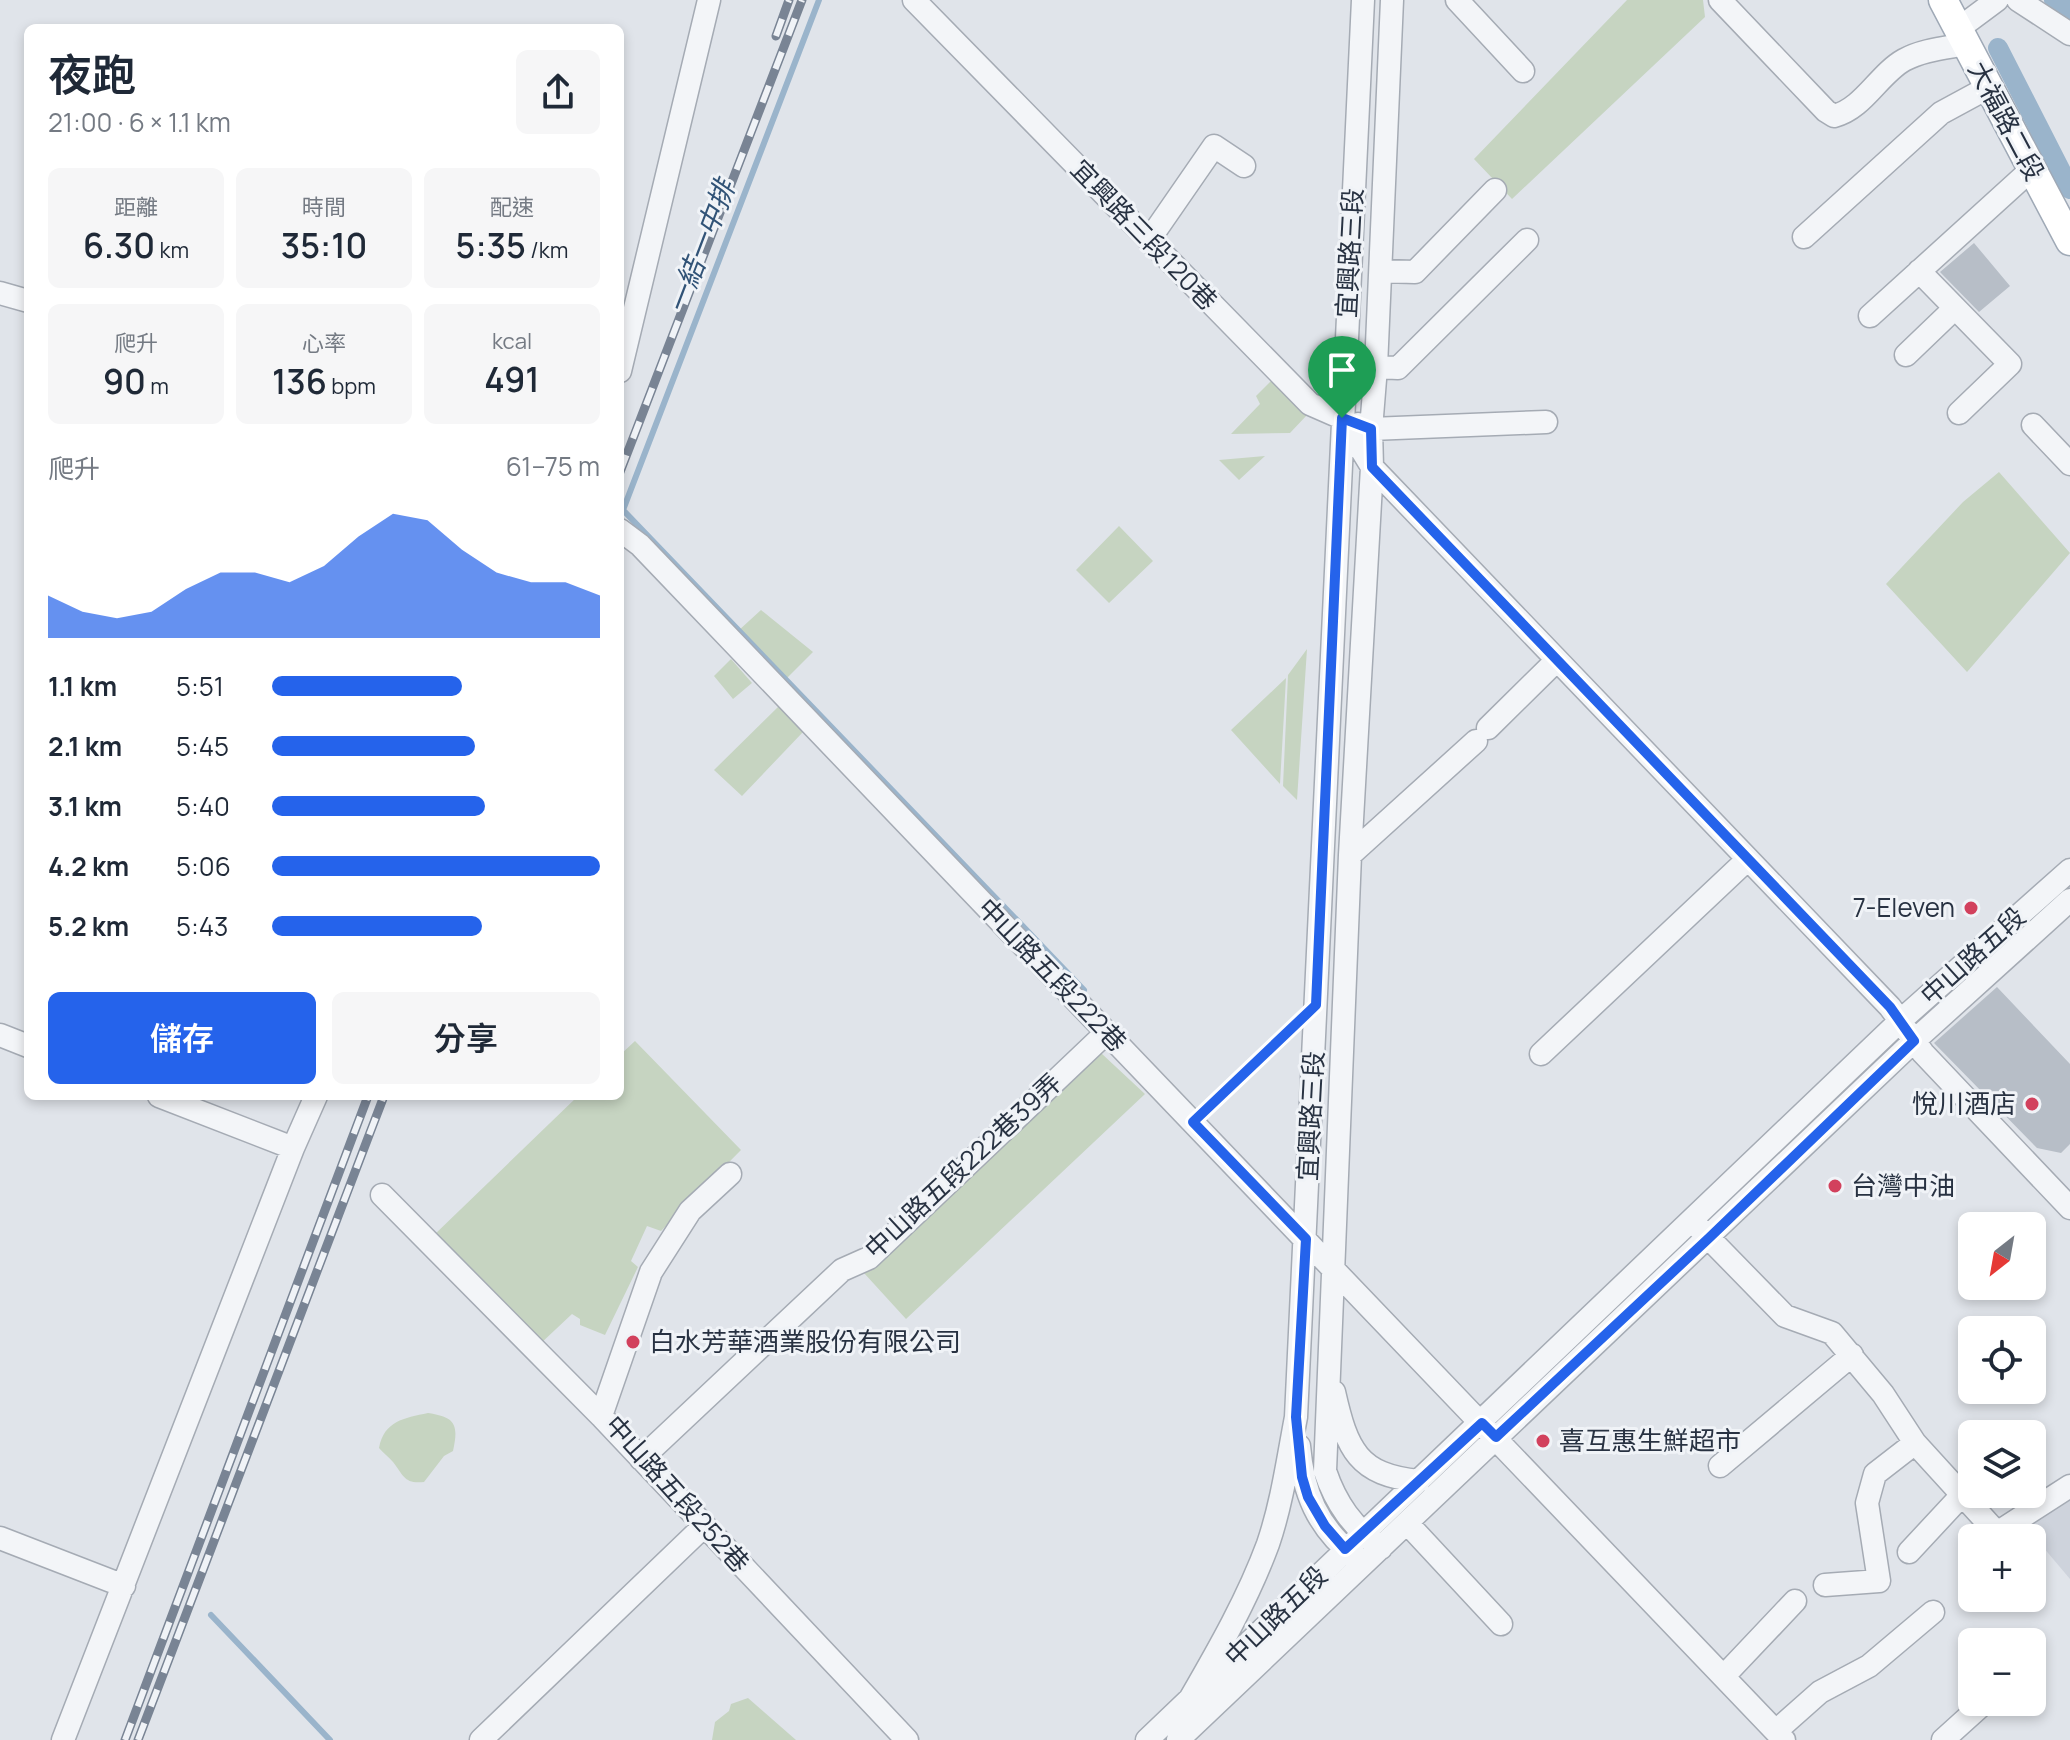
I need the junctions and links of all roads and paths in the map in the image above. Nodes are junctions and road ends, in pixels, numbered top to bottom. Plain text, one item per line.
1 (709, 0) edge
2 (914, 0) edge
3 (1363, 0) edge
4 (1392, 0) edge
5 (1457, 0) edge
6 (1720, 0) edge
7 (1997, 0) edge
8 (2018, 0) edge
9 (1956, 16) edge
10 (2070, 34) edge
11 (1523, 71) dead end
12 (1989, 87) junction
13 (1244, 166) dead end
14 (2032, 169) junction
15 (1495, 190) dead end
16 (1804, 237) dead end
17 (1149, 240) junction
18 (1527, 240) dead end
19 (2070, 241) edge
20 (1381, 271) junction
21 (1919, 271) junction
22 (0, 293) edge
23 (24, 300) edge
24 (1955, 308) junction
25 (1870, 316) dead end
26 (624, 354) edge
27 (1906, 355) dead end
28 (1376, 367) junction
29 (1959, 413) dead end
30 (1342, 418) junction
31 (1546, 422) dead end
32 (2033, 425) dead end
33 (1371, 429) junction
34 (2070, 464) edge
35 (1372, 467) junction
36 (624, 533) edge
37 (1557, 660) junction
38 (1350, 855) junction
39 (1748, 859) junction
40 (2070, 870) edge
41 (2070, 900) edge
42 (1316, 1005) junction
43 (1900, 1021) junction
44 (1107, 1032) junction
45 (0, 1035) edge
46 (1914, 1041) junction
47 (24, 1044) edge
48 (1541, 1054) dead end
49 (169, 1100) edge
50 (314, 1100) edge
51 (1193, 1122) junction
52 (293, 1148) junction
53 (730, 1174) dead end
54 (382, 1195) dead end
55 (2070, 1208) edge
56 (1692, 1221) junction
57 (1709, 1238) junction
58 (1306, 1239) junction
59 (1333, 1267) junction
60 (1852, 1355) junction
61 (1330, 1375) junction
62 (601, 1416) junction
63 (1296, 1417) junction
64 (1489, 1430) junction
65 (1915, 1443) junction
66 (641, 1459) junction
67 (1720, 1466) dead end
68 (1419, 1481) junction
69 (2070, 1486) edge
70 (1958, 1491) edge
71 (1958, 1499) edge
72 (2046, 1501) edge
73 (1974, 1508) edge
74 (2036, 1508) edge
75 (1407, 1523) junction
76 (704, 1526) junction
77 (0, 1538) edge
78 (1353, 1541) junction
79 (1381, 1548) junction
80 (1909, 1552) dead end
81 (1364, 1564) junction
82 (1825, 1585) dead end
83 (124, 1586) junction
84 (1795, 1601) dead end
85 (1933, 1612) dead end
86 (1501, 1624) dead end
87 (1724, 1676) junction
88 (1190, 1699) junction
89 (1970, 1716) edge
90 (1780, 1736) edge
91 (63, 1740) edge
92 (481, 1740) edge
93 (907, 1740) edge
94 (1147, 1740) edge
95 (1178, 1740) edge
96 (1943, 1740) edge

1 - 26 street
2 - 17 street, 宜興路三段120巷
3 - 30 street, 宜興路三段
4 - 20 street, 宜興路三段
5 - 11 street
6 - 9 street
7 - 9 street
8 - 10 street
9 - 12 main road, 大福路二段
12 - 14 main road, 大福路二段
12 - 16 street
13 - 17 street
14 - 19 main road, 大福路二段
14 - 21 street
15 - 20 street
17 - 30 street, 宜興路三段120巷
18 - 28 street
20 - 28 street, 宜興路三段
21 - 24 street
21 - 25 street
22 - 23 street
24 - 27 street
24 - 29 street
28 - 33 street, 宜興路三段
30 - 33 street, 宜興路三段120巷
30 - 35 street
30 - 42 street, 宜興路三段
31 - 33 street
32 - 34 street
33 - 35 street, 宜興路三段
35 - 37 street
35 - 38 street, 宜興路三段
36 - 44 street, 中山路五段222巷
37 - 38 street
37 - 39 street
38 - 59 street, 宜興路三段
39 - 43 street
39 - 48 street
40 - 43 street, 中山路五段
41 - 46 street, 中山路五段
42 - 51 path
42 - 58 street, 宜興路三段
43 - 46 street
43 - 56 street, 中山路五段
44 - 51 street, 中山路五段222巷
44 - 66 street, 中山路五段222巷39弄
45 - 47 street
46 - 55 street
46 - 57 street, 中山路五段
49 - 52 street
50 - 52 street
51 - 58 street, 中山路五段222巷
52 - 83 street
53 - 62 street, 中山路五段252巷
54 - 62 street
56 - 57 street
56 - 64 street, 中山路五段
57 - 60 street
57 - 64 street, 中山路五段
58 - 59 street, 中山路五段222巷
58 - 63 street, 宜興路三段
59 - 61 street, 宜興路三段
59 - 64 street, 中山路五段222巷
60 - 65 street
60 - 67 street
61 - 68 street, 宜興路三段
61 - 78 street, 宜興路三段
62 - 66 street, 中山路五段252巷
63 - 78 street, 宜興路三段
63 - 88 street, 宜興路三段
64 - 68 street, 中山路五段
64 - 75 street, 中山路五段
64 - 87 street, 中山路五段222巷
65 - 70 street
65 - 82 street
66 - 76 street, 中山路五段252巷
68 - 78 street, 中山路五段
69 - 72 street
71 - 80 street
73 - 74 street
75 - 79 street, 中山路五段
75 - 86 street
76 - 92 street
76 - 93 street, 中山路五段252巷
77 - 83 street
78 - 79 street, 宜興路三段
78 - 81 street, 宜興路三段
78 - 88 street, 中山路五段
79 - 81 street, 中山路五段
81 - 95 street, 中山路五段
83 - 91 street
84 - 87 street
85 - 90 street
87 - 90 street, 中山路五段222巷
88 - 94 street, 中山路五段
89 - 96 street

